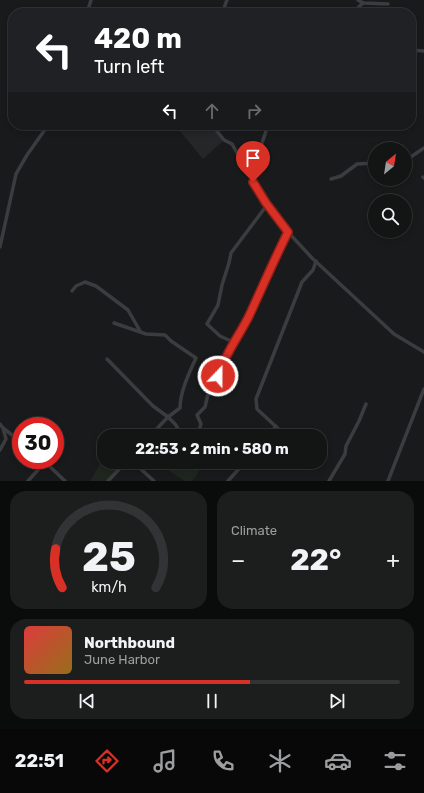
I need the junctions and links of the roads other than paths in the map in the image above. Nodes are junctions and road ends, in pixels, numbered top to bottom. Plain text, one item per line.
1 (358, 0) edge
2 (363, 3) junction
3 (388, 4) dead end
4 (358, 8) edge
5 (44, 130) edge
6 (216, 130) edge
7 (266, 130) edge
8 (424, 148) edge
9 (412, 156) edge
10 (368, 163) edge
11 (331, 178) dead end
12 (253, 182) junction
13 (267, 205) junction
14 (288, 232) junction
15 (0, 246) edge
16 (316, 261) junction
17 (72, 291) dead end
18 (134, 322) junction
19 (114, 323) dead end
20 (133, 329) junction
21 (140, 332) junction
22 (233, 342) junction
23 (424, 352) edge
24 (107, 359) dead end
25 (424, 389) edge
26 (366, 404) dead end
27 (168, 417) junction
28 (0, 424) edge
29 (276, 426) junction
30 (3, 428) junction
31 (157, 429) edge
32 (179, 429) edge
33 (200, 429) edge
34 (274, 429) edge
35 (279, 429) edge
36 (12, 435) edge
37 (0, 450) edge
38 (38, 469) edge
39 (52, 469) edge
40 (119, 469) edge
41 (141, 469) edge
42 (239, 469) edge
43 (28, 481) edge
44 (65, 481) edge
45 (108, 481) edge
46 (154, 481) edge
47 (228, 481) edge
48 (329, 481) edge
49 (388, 481) edge

1 - 2 street
2 - 3 street
2 - 4 street
5 - 15 street
6 - 12 street
7 - 12 street
8 - 9 street
10 - 11 street
12 - 13 street
13 - 14 street
13 - 22 street
14 - 16 street
14 - 22 street
16 - 23 street
16 - 29 street
17 - 18 street
18 - 20 street
18 - 21 street
19 - 20 street
20 - 21 street
21 - 27 street
22 - 33 street
24 - 27 street
25 - 49 street
26 - 48 street
27 - 31 street
27 - 32 street
28 - 30 street
29 - 34 street
29 - 35 street
30 - 36 street
30 - 37 street
38 - 43 street
39 - 44 street
40 - 45 street
41 - 46 street
42 - 47 street

